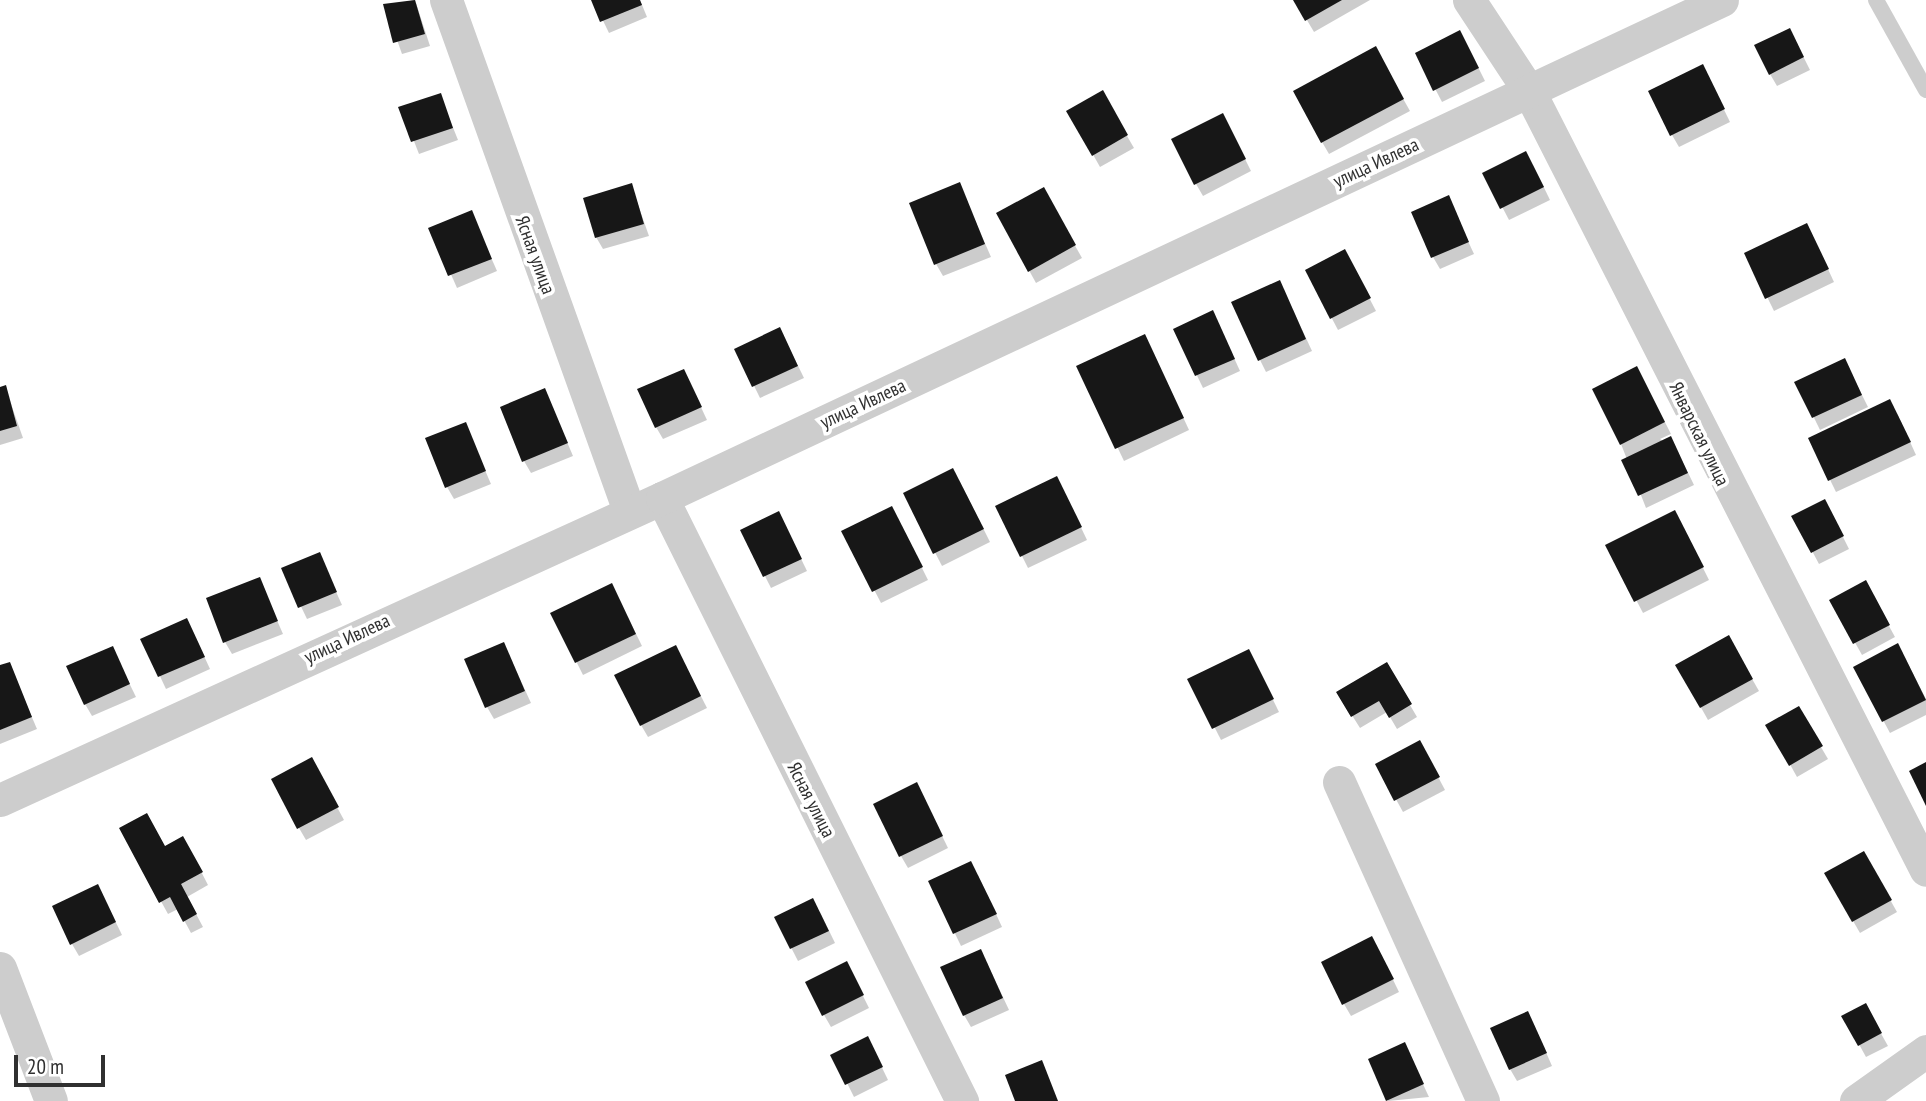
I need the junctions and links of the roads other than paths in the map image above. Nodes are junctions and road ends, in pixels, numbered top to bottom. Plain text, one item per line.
1 (446, 0) edge
2 (1469, 0) edge
3 (1722, 0) edge
4 (1876, 0) edge
5 (1926, 90) edge
6 (1529, 91) junction
7 (662, 498) junction
8 (628, 508) junction
9 (1339, 782) dead end
10 (0, 800) edge
11 (1926, 870) edge
12 (0, 968) edge
13 (1926, 1051) edge
14 (51, 1101) edge
15 (961, 1101) edge
16 (1483, 1101) edge
17 (1856, 1101) edge

1 - 8 street, Ясная улица
2 - 6 street, Январская улица
3 - 6 street, улица Ивлева
4 - 5 lane
6 - 7 street, улица Ивлева
6 - 11 street, Январская улица
7 - 8 street, улица Ивлева
7 - 15 street, Ясная улица
8 - 10 street, улица Ивлева
9 - 16 street
12 - 14 street
13 - 17 street

